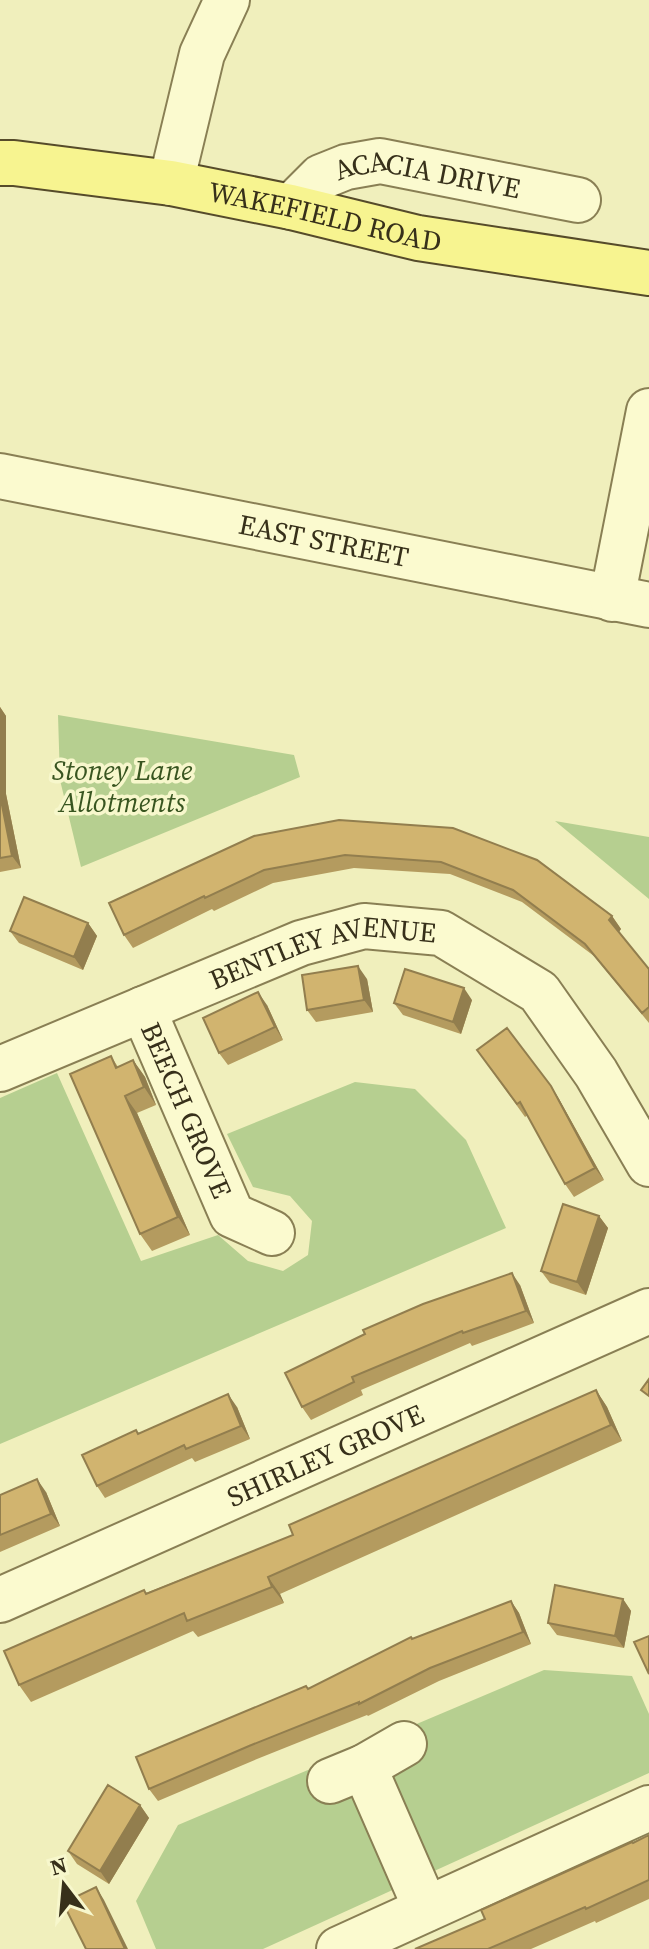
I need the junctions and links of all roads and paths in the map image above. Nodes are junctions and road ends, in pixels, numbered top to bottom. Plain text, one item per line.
1 (227, 0) edge
2 (0, 163) edge
3 (171, 183) junction
4 (578, 200) dead end
5 (291, 207) junction
6 (649, 273) edge
7 (649, 411) edge
8 (0, 476) edge
9 (630, 602) edge
10 (143, 1009) junction
11 (0, 1069) edge
12 (649, 1164) edge
13 (272, 1233) dead end
14 (649, 1311) edge
15 (0, 1600) edge
16 (404, 1744) dead end
17 (649, 1808) edge
18 (426, 1909) junction
19 (339, 1949) edge

1 - 3 street
2 - 3 main road, WAKEFIELD ROAD
3 - 5 main road, WAKEFIELD ROAD
4 - 5 street, ACACIA DRIVE
5 - 6 main road, WAKEFIELD ROAD
7 - 9 street
8 - 9 street, EAST STREET
10 - 11 street, BENTLEY AVENUE
10 - 12 street, BENTLEY AVENUE
10 - 13 street, BEECH GROVE
14 - 15 street, SHIRLEY GROVE
16 - 18 street
17 - 18 street
18 - 19 street

